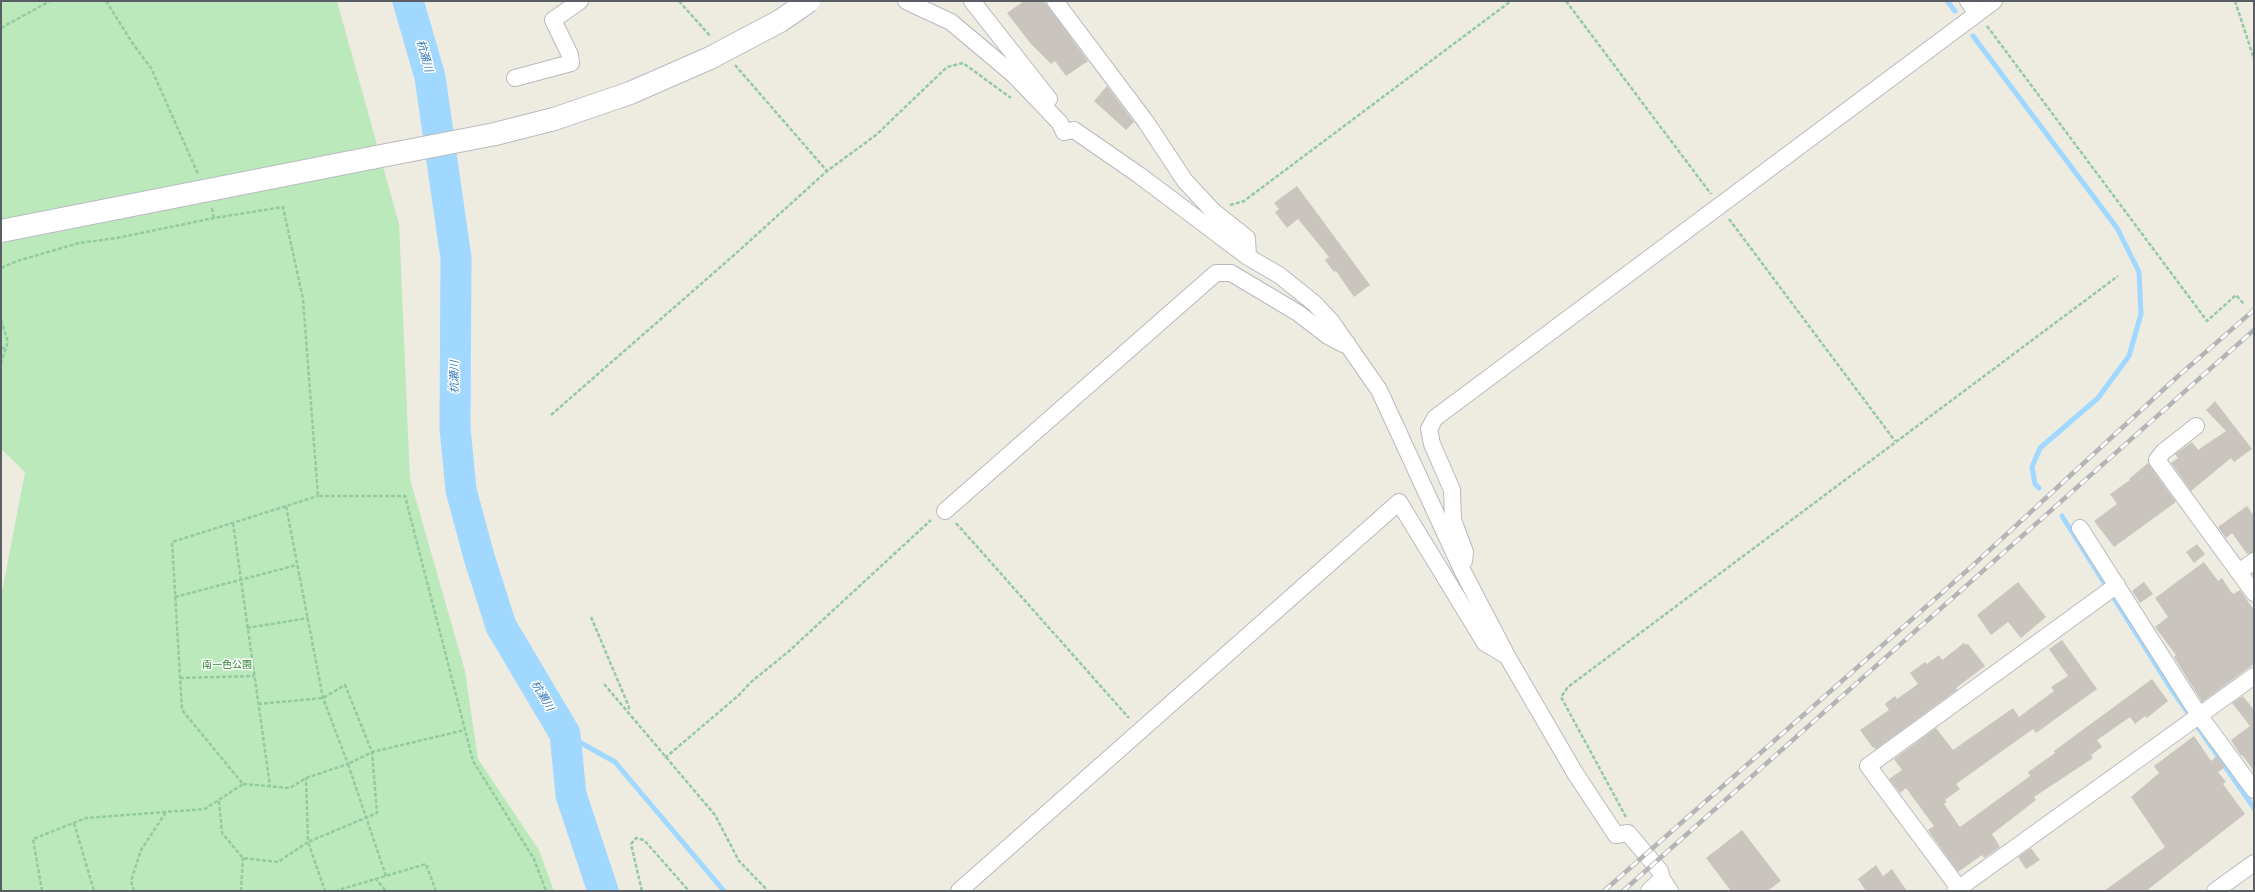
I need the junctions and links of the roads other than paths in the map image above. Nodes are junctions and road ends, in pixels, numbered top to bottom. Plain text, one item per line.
1 (580, 1) edge
2 (809, 1) edge
3 (906, 1) edge
4 (972, 1) edge
5 (1055, 1) edge
6 (1968, 1) edge
7 (1994, 1) edge
8 (1977, 14) junction
9 (516, 78) dead end
10 (1074, 130) junction
11 (1, 231) edge
12 (1248, 257) junction
13 (1347, 343) junction
14 (2196, 426) dead end
15 (945, 511) road end
16 (2080, 528) dead end
17 (2254, 561) edge
18 (1462, 570) junction
19 (2238, 572) junction
20 (2117, 585) junction
21 (2254, 593) edge
22 (1507, 656) junction
23 (2254, 676) edge
24 (2199, 715) junction
25 (2254, 790) edge
26 (2254, 863) edge
27 (1666, 885) edge
28 (1958, 890) edge
29 (959, 891) edge
30 (1649, 891) edge
31 (2215, 891) edge

1 - 9 street
2 - 11 street, bridge
3 - 10 street
4 - 10 street
5 - 12 street
6 - 8 street
7 - 8 street
8 - 18 street
10 - 12 street
12 - 13 street
13 - 15 street
13 - 18 street
14 - 19 street
16 - 20 street
17 - 19 street
18 - 22 street
19 - 21 street
20 - 24 street
20 - 28 street
22 - 27 street
22 - 29 street
23 - 24 street
24 - 25 street
24 - 28 street
26 - 31 street
27 - 30 street

